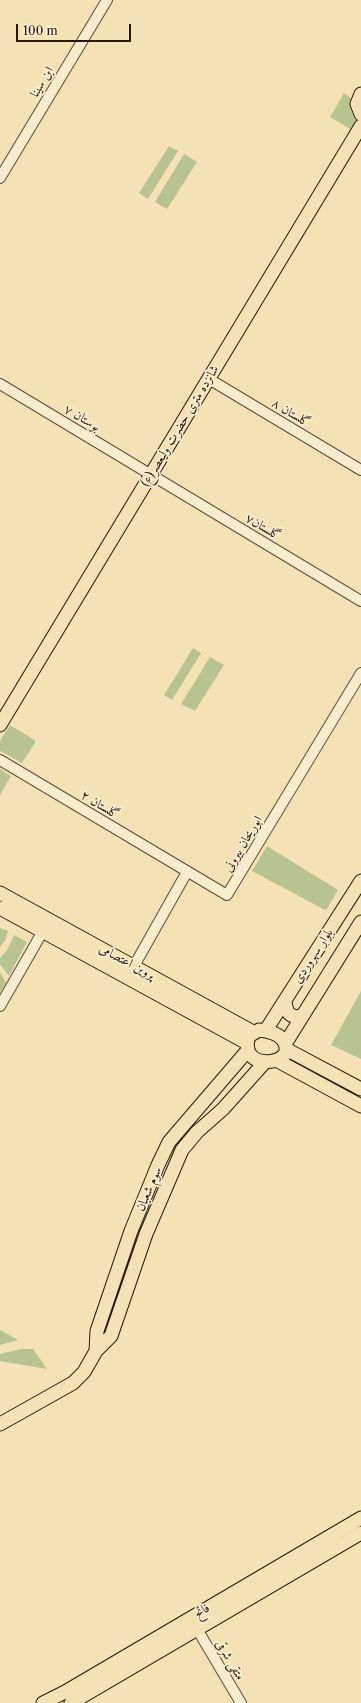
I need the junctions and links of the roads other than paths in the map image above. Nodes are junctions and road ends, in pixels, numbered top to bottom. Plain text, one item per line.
1 (107, 0) edge
2 (361, 94) edge
3 (361, 114) edge
4 (361, 126) edge
5 (0, 178) edge
6 (209, 379) junction
7 (0, 384) edge
8 (361, 470) edge
9 (151, 475) junction
10 (361, 601) edge
11 (361, 673) edge
12 (0, 725) edge
13 (0, 760) edge
14 (187, 872) junction
15 (361, 881) edge
16 (0, 894) edge
17 (0, 908) edge
18 (361, 922) edge
19 (42, 931) junction
20 (134, 966) junction
21 (285, 1000) junction
22 (0, 1006) edge
23 (304, 1014) junction
24 (253, 1039) junction
25 (286, 1046) junction
26 (271, 1062) junction
27 (233, 1067) junction
28 (250, 1079) junction
29 (361, 1089) edge
30 (361, 1106) edge
31 (96, 1351) junction
32 (0, 1424) edge
33 (361, 1518) edge
34 (361, 1533) edge
35 (197, 1629) junction
36 (43, 1703) edge
37 (71, 1703) edge
38 (240, 1703) edge

1 - 5 street, ابن سینا
2 - 3 main road
4 - 6 main road, شانزده متری حضرت ولیعصر(ع)
6 - 8 street, گلستان ۸
6 - 9 main road, شانزده متری حضرت ولیعصر(ع)
7 - 9 street, بوستان ۷
9 - 10 street, گلستان۷
9 - 12 main road, شانزده متری حضرت ولیعصر(ع)
11 - 14 street, ابوریحان بیرونی
13 - 14 street, گلستان ۲
14 - 20 street
15 - 21 main road, بلوار سهروردی
16 - 20 main road, پروین اعتصامی
17 - 19 main road, پروین اعتصامی
18 - 23 main road, بلوار سهروردی
19 - 22 street
19 - 24 main road, پروین اعتصامی
20 - 24 main road, پروین اعتصامی
21 - 23 main road
21 - 24 main road, بلوار سهروردی
23 - 25 main road, بلوار سهروردی
24 - 25 main road
24 - 26 main road
24 - 27 main road, سوم شعبان
25 - 26 main road, بلوار سهروردی
25 - 29 main road
26 - 28 main road, سوم شعبان
26 - 30 main road
27 - 28 main road
27 - 31 main road, سوم شعبان
28 - 31 main road, سوم شعبان
31 - 32 main road, سوم شعبان
33 - 36 main road, فاتح
34 - 35 main road, فاتح
35 - 37 main road, فاتح
35 - 38 street, متقی شرقی

